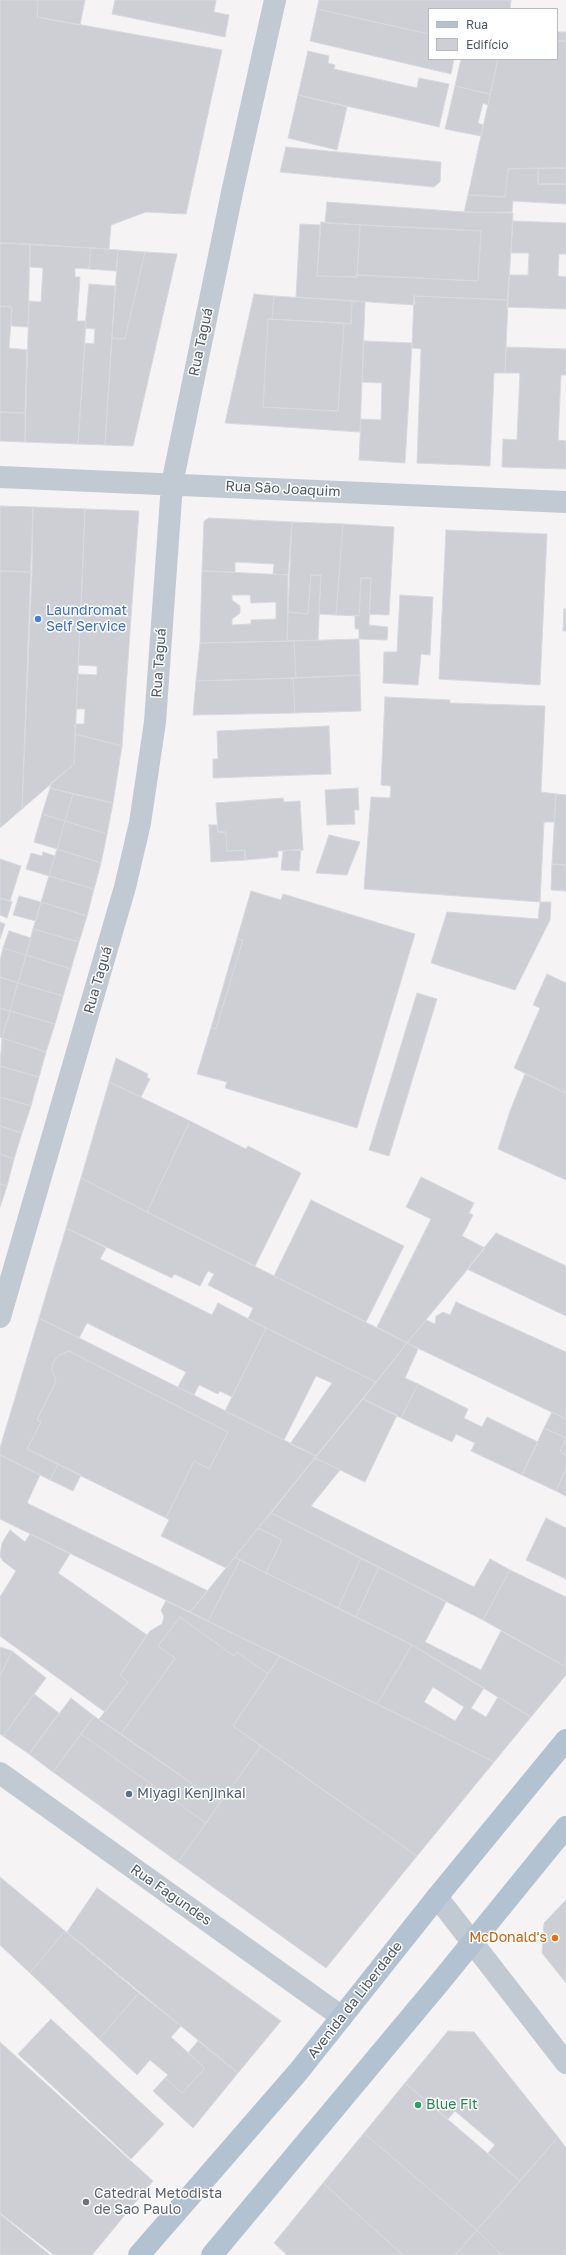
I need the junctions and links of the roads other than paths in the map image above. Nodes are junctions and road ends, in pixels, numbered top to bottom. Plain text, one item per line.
1 (275, 0) edge
2 (0, 477) edge
3 (172, 484) junction
4 (566, 502) edge
5 (0, 1317) edge
6 (566, 1740) edge
7 (0, 1773) edge
8 (566, 1827) edge
9 (437, 1897) junction
10 (472, 1943) junction
11 (342, 2017) junction
12 (566, 2063) edge
13 (139, 2255) edge
14 (212, 2255) edge

1 - 3 street, Rua Taguá
2 - 3 street, Rua São Joaquim
3 - 4 street, Rua São Joaquim
3 - 5 street, Rua Taguá
6 - 9 main road, Avenida da Liberdade
7 - 11 street, Rua Fagundes
8 - 10 main road
9 - 10 street
9 - 11 main road, Avenida da Liberdade
10 - 12 street
10 - 14 main road
11 - 13 main road, Avenida da Liberdade

